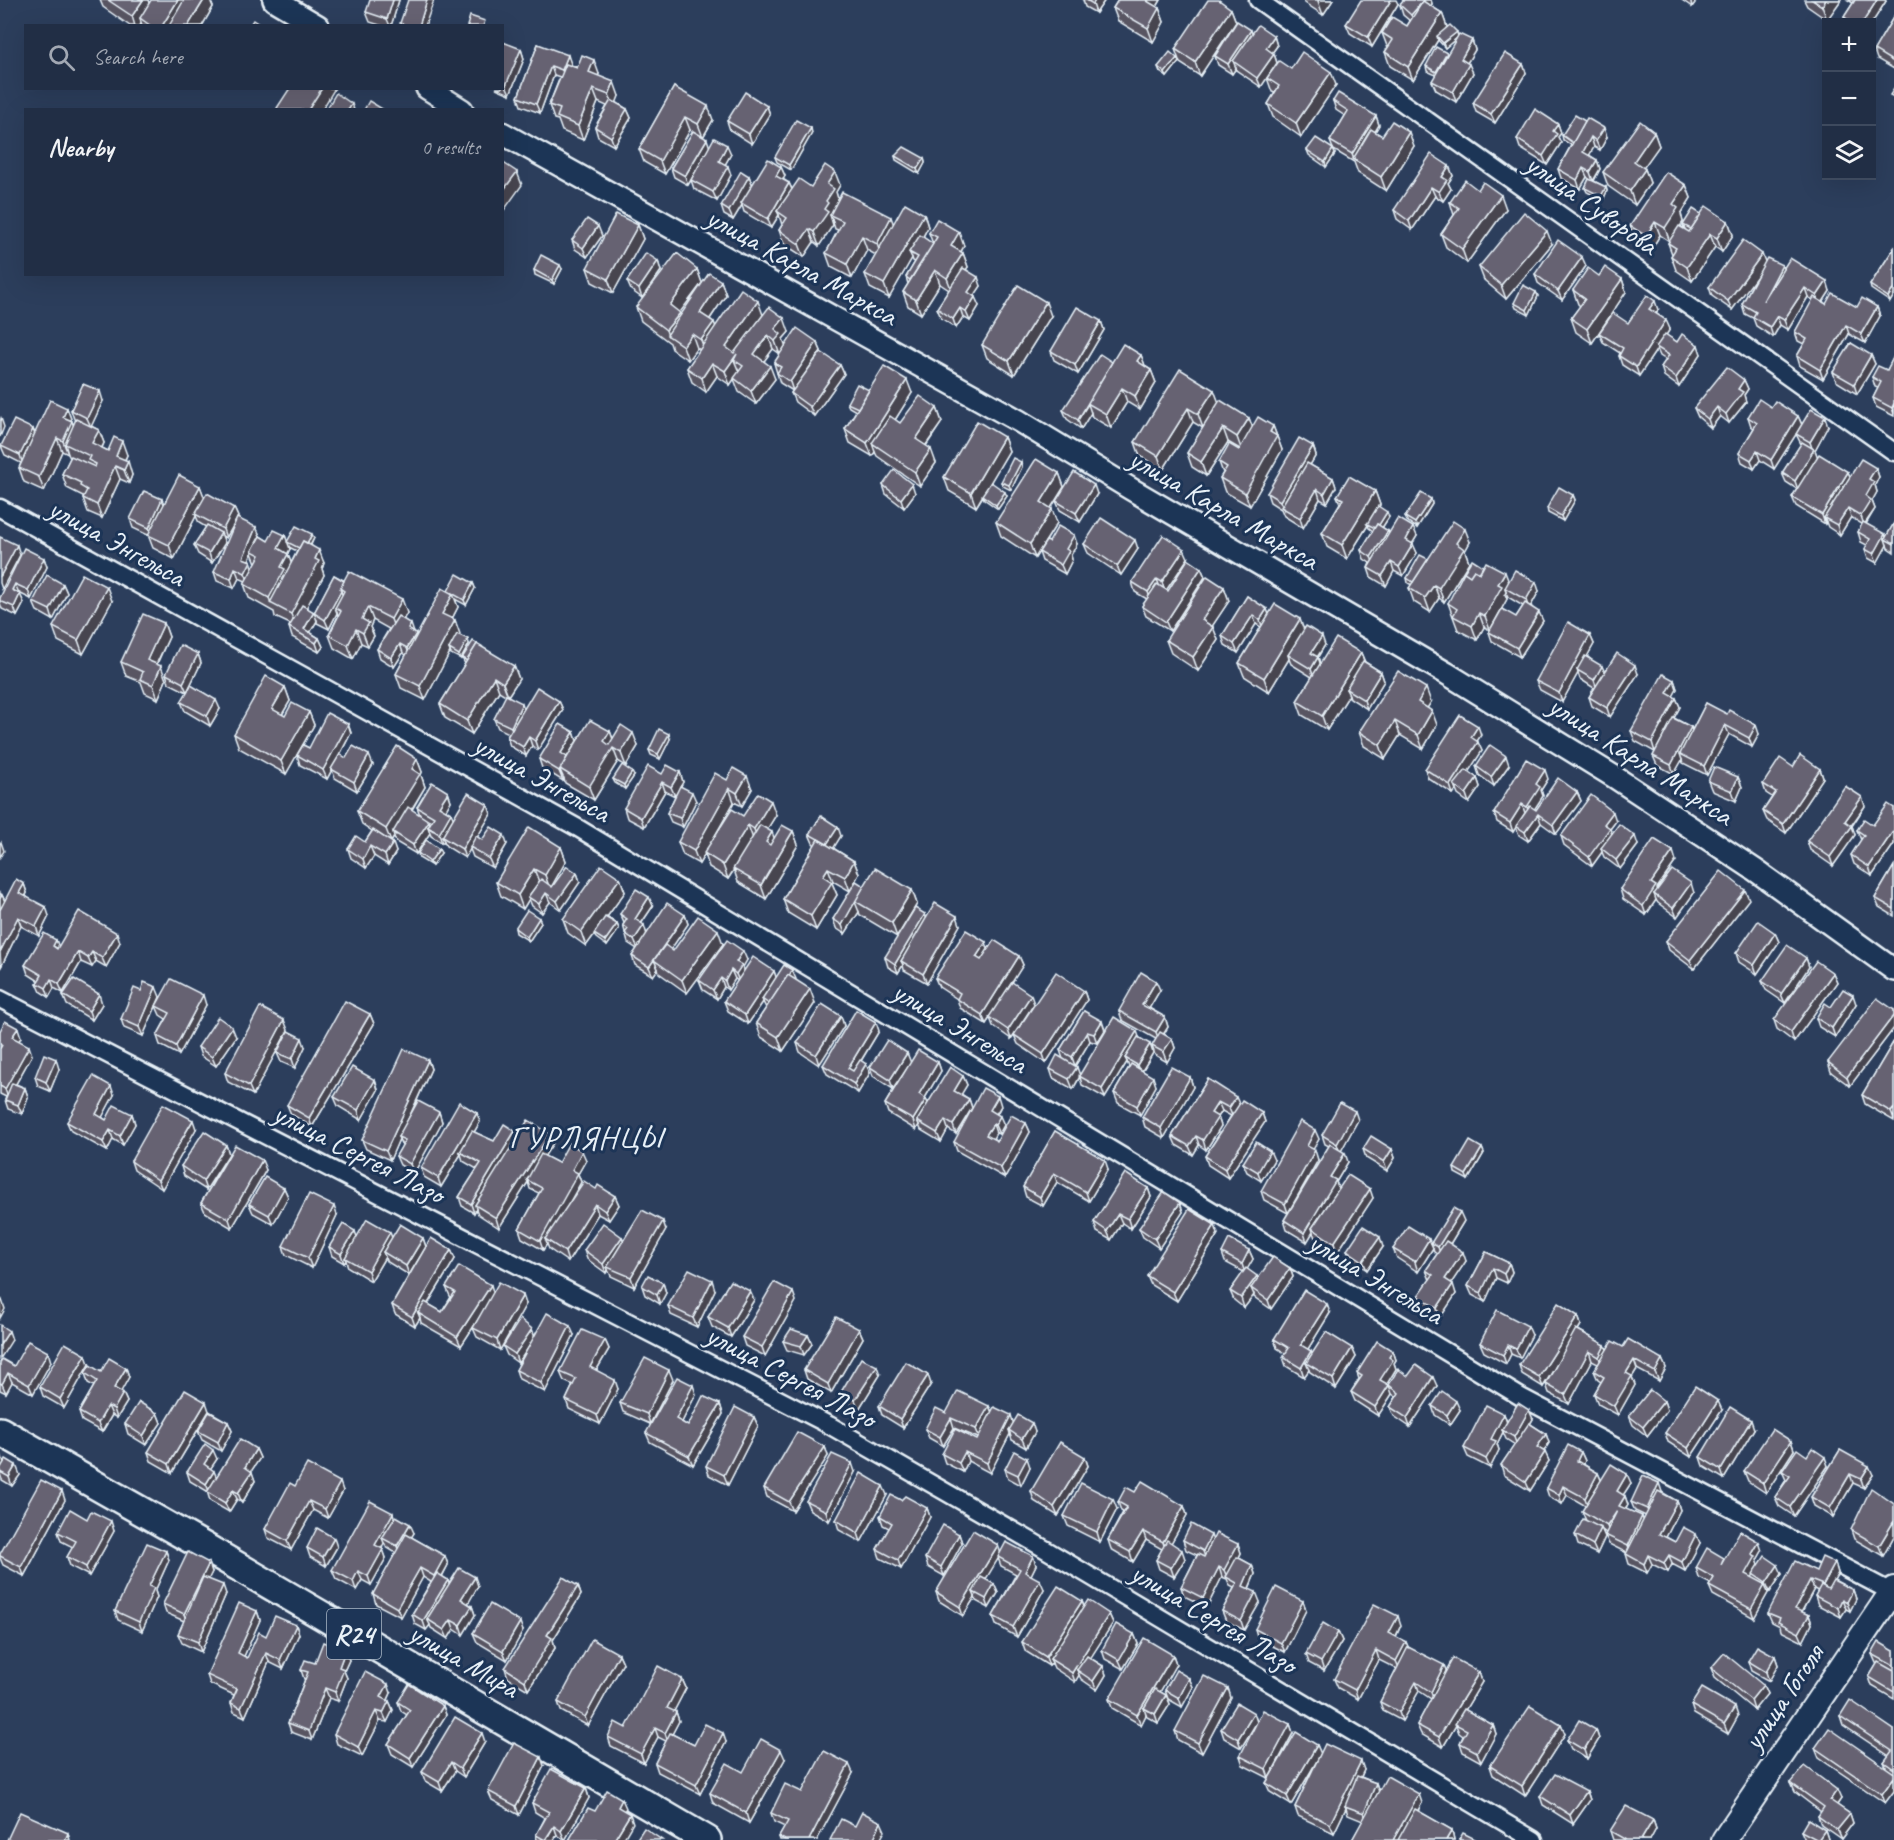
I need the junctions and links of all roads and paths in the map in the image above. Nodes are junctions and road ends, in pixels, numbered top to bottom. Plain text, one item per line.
1 (274, 0) edge
2 (1258, 0) edge
3 (315, 24) edge
4 (430, 90) edge
5 (459, 108) edge
6 (504, 134) edge
7 (1894, 452) edge
8 (0, 508) edge
9 (1894, 970) edge
10 (0, 999) edge
11 (0, 1431) edge
12 (1893, 1590) edge
13 (707, 1840) edge
14 (1534, 1840) edge
15 (1724, 1840) edge

1 - 3 street
2 - 7 street, улица Суворова
4 - 5 street
6 - 9 street, улица Карла Маркса
8 - 12 street, улица Энгельса
10 - 14 street, улица Сергея Лазо
11 - 13 main road, улица Мира / R24
12 - 15 main road, улица Гоголя

